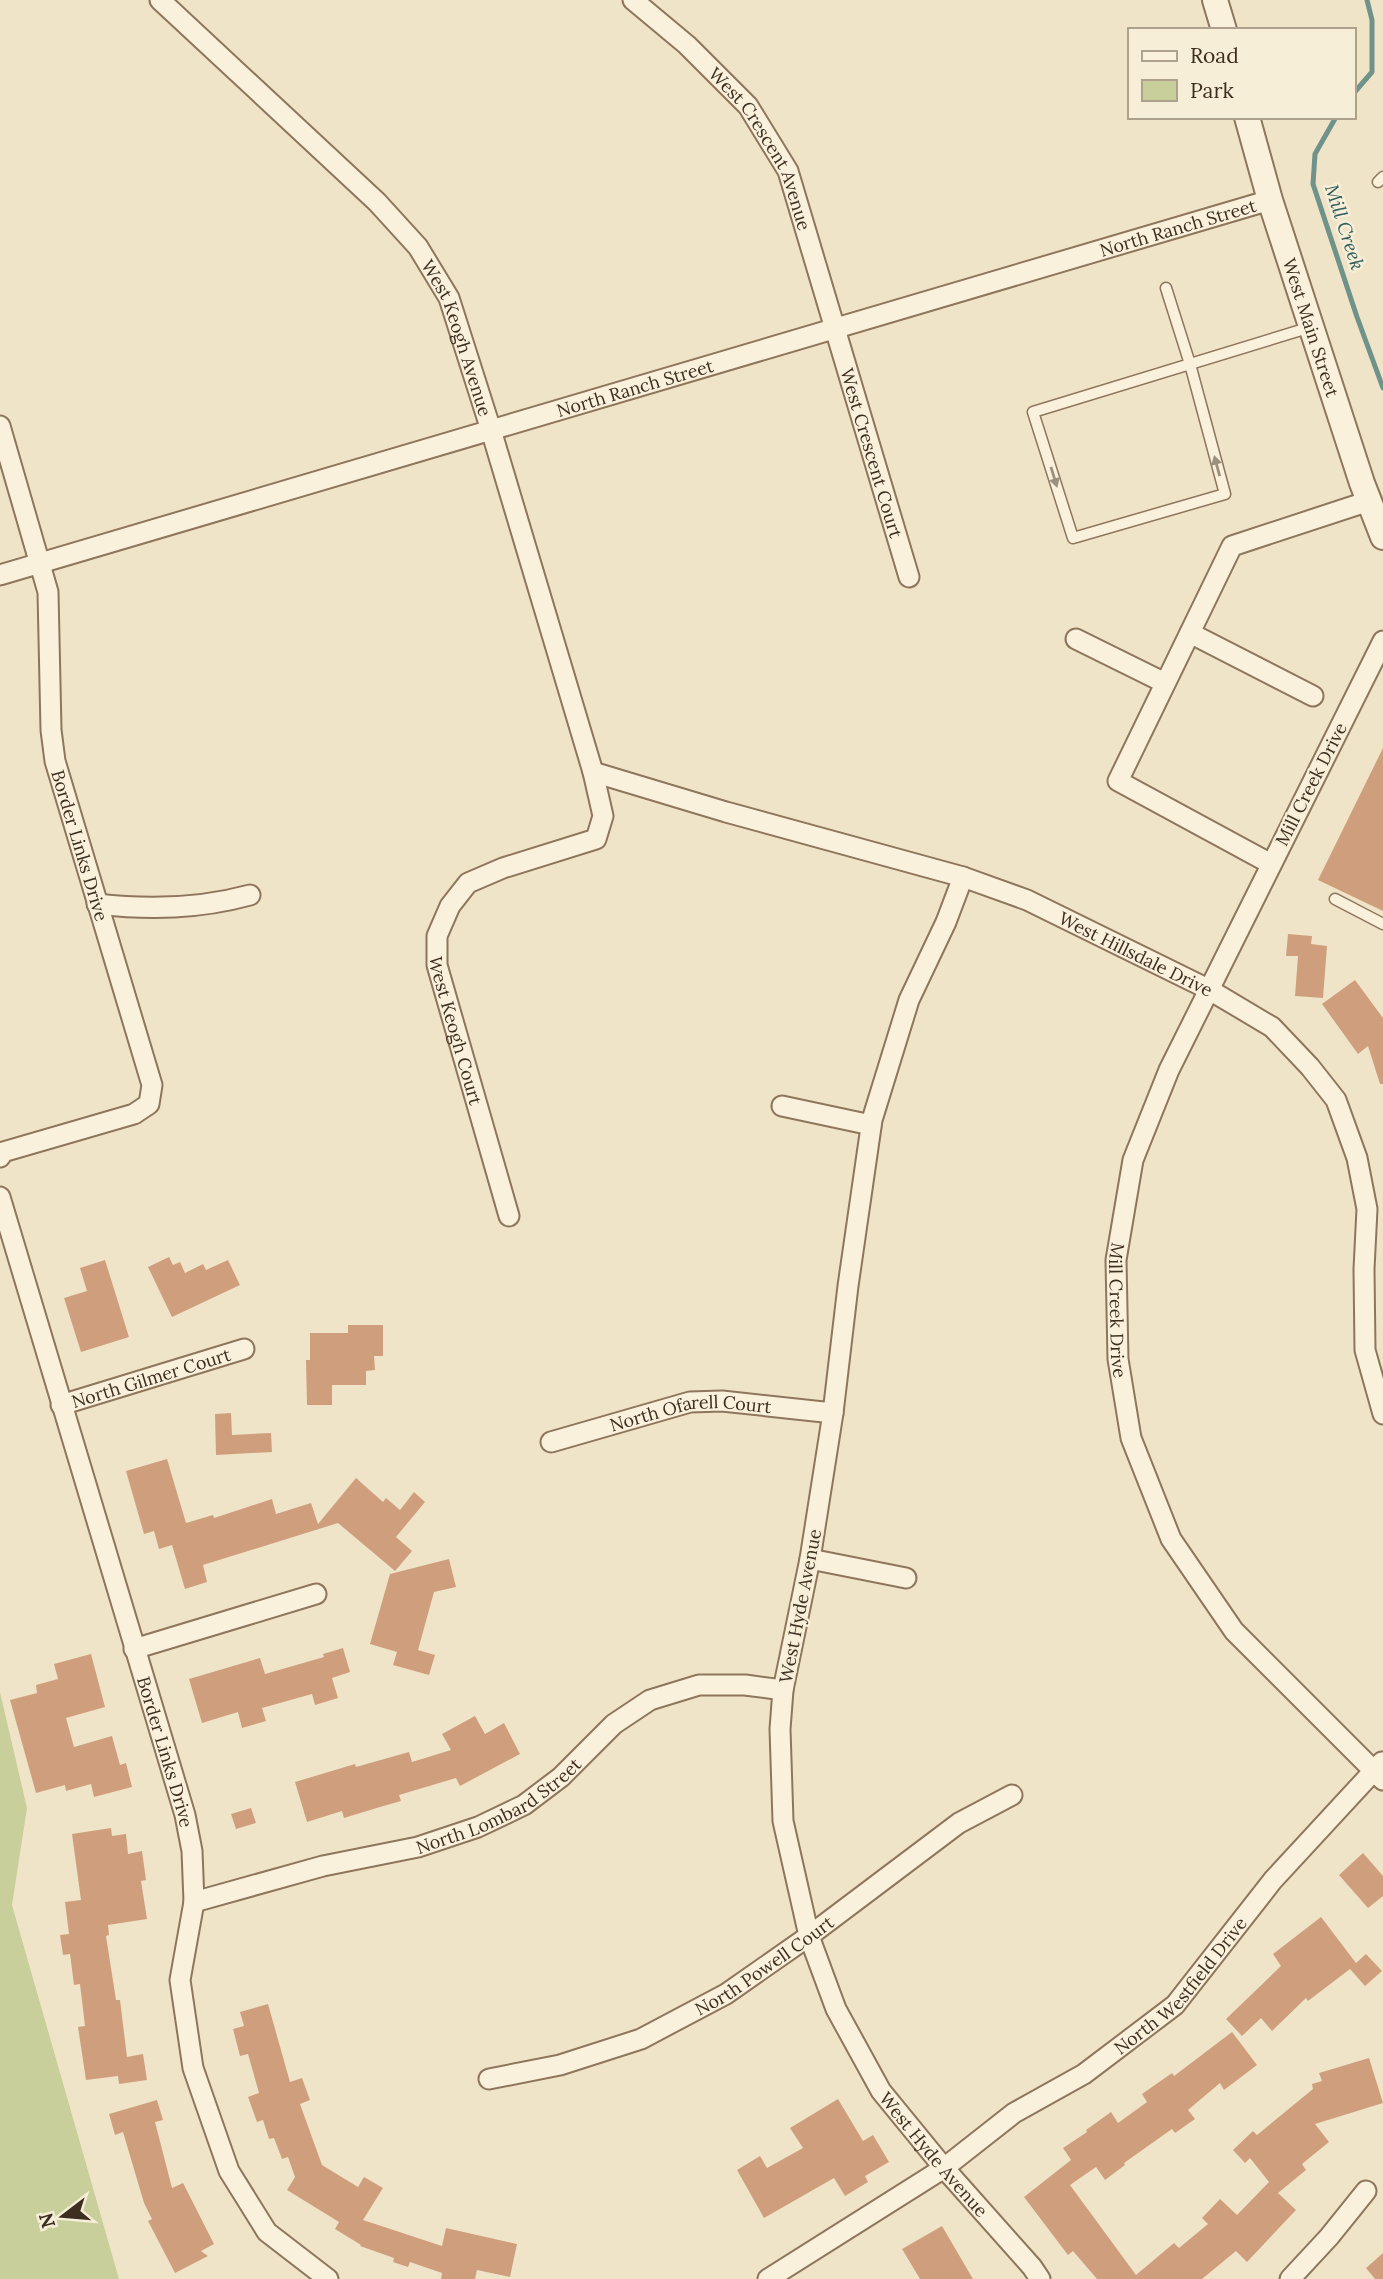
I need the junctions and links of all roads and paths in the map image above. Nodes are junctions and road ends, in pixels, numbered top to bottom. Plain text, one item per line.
1 (160, 0) edge
2 (633, 0) edge
3 (1216, 0) edge
4 (1223, 28) edge
5 (1249, 119) edge
6 (1270, 200) junction
7 (1166, 288) dead end
8 (1311, 326) junction
9 (836, 329) junction
10 (1190, 364) junction
11 (0, 426) edge
12 (491, 430) junction
13 (1369, 501) junction
14 (1383, 537) edge
15 (40, 563) junction
16 (0, 575) edge
17 (909, 577) dead end
18 (1190, 633) junction
19 (1076, 639) dead end
20 (1383, 641) edge
21 (1165, 683) junction
22 (1314, 696) dead end
23 (593, 772) junction
24 (1271, 864) junction
25 (962, 877) junction
26 (250, 895) dead end
27 (1335, 899) dead end
28 (97, 904) junction
29 (1383, 924) edge
30 (1208, 989) junction
31 (782, 1106) dead end
32 (871, 1125) junction
33 (0, 1157) edge
34 (0, 1197) edge
35 (509, 1216) dead end
36 (244, 1349) dead end
37 (61, 1405) junction
38 (833, 1413) junction
39 (1383, 1414) edge
40 (551, 1443) dead end
41 (810, 1559) junction
42 (906, 1578) dead end
43 (316, 1594) dead end
44 (134, 1649) junction
45 (783, 1690) junction
46 (1380, 1771) edge
47 (1012, 1795) dead end
48 (194, 1902) junction
49 (808, 1936) junction
50 (489, 2079) dead end
51 (944, 2168) junction
52 (1366, 2192) dead end
53 (328, 2279) edge
54 (768, 2279) edge
55 (1040, 2279) edge
56 (1290, 2279) edge

1 - 12 street, West Keogh Avenue
2 - 9 street, West Crescent Avenue
3 - 4 street
5 - 6 street, West Main Street
6 - 8 street, West Main Street
6 - 9 street, North Ranch Street
7 - 10 lane
8 - 10 lane
8 - 13 street, West Main Street
9 - 12 street, North Ranch Street
9 - 17 street, West Crescent Court
10 -> 10 lane
11 - 15 street, Border Links Drive
12 - 15 street, North Ranch Street
12 - 23 street, West Keogh Avenue
13 - 14 street, West Main Street
13 - 18 street
15 - 16 street, North Ranch Street
15 - 28 street, Border Links Drive
18 - 21 street
18 - 22 street
19 - 21 street
20 - 24 street, Mill Creek Drive
21 - 24 street
23 - 25 street, West Hillsdale Drive
23 - 35 street, West Keogh Court
24 - 30 street, Mill Creek Drive
25 - 30 street, West Hillsdale Drive
25 - 32 street, West Hyde Avenue
26 - 28 street
27 - 29 lane
28 - 33 street, Border Links Drive
30 - 39 street, West Hillsdale Drive
30 - 46 street, Mill Creek Drive
31 - 32 street
32 - 38 street, West Hyde Avenue
34 - 37 street, Border Links Drive
36 - 37 street, North Gilmer Court
37 - 44 street, Border Links Drive
38 - 40 street, North Ofarell Court
38 - 41 street, West Hyde Avenue
41 - 42 street
41 - 45 street, West Hyde Avenue
43 - 44 street
44 - 48 street, Border Links Drive
45 - 48 street, North Lombard Street
45 - 49 street, West Hyde Avenue
46 - 51 street, North Westfield Drive
47 - 49 street, North Powell Court
48 - 53 street, Border Links Drive
49 - 50 street, North Powell Court
49 - 51 street, West Hyde Avenue
51 - 54 street
51 - 55 street, West Hyde Avenue
52 - 56 street

